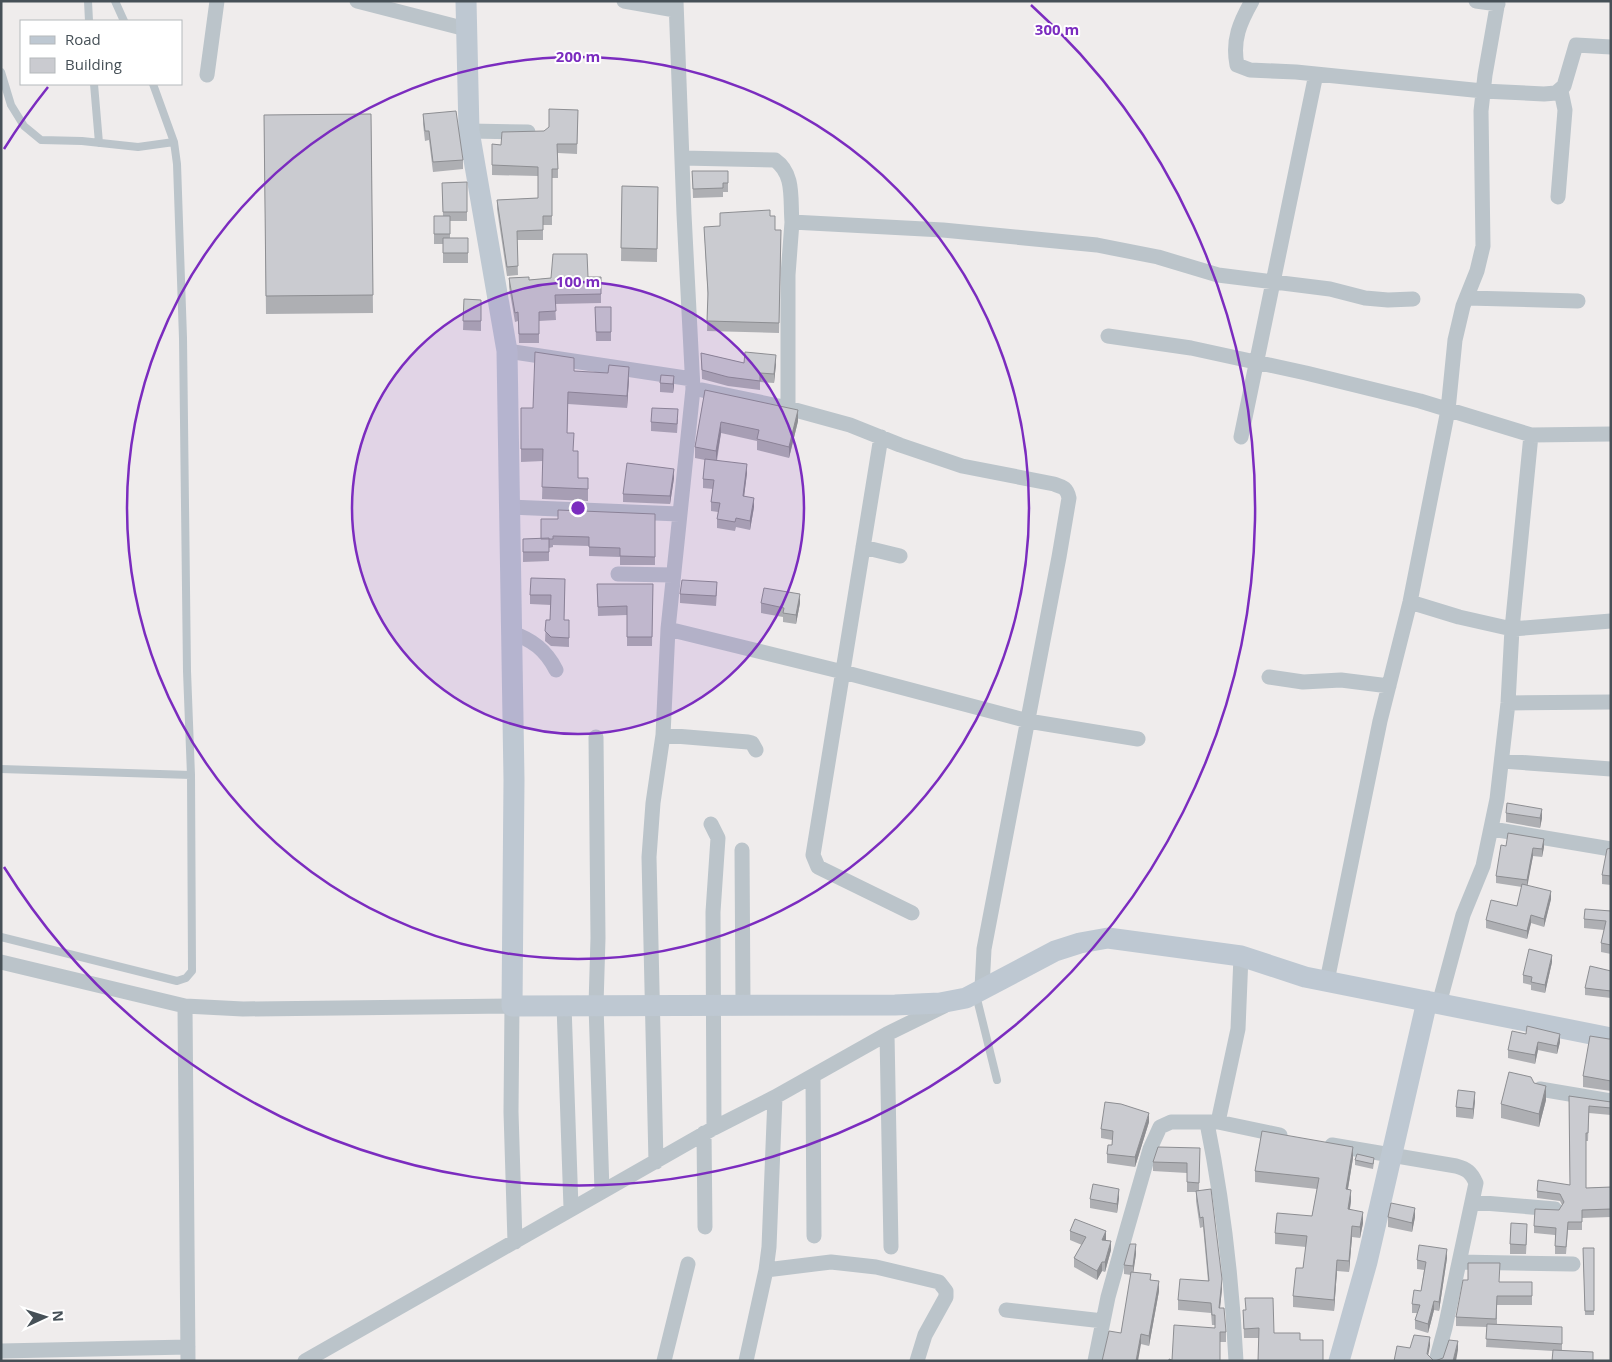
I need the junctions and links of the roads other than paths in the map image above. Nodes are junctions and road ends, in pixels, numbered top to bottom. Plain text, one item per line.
1 (88, 1) edge
2 (115, 1) edge
3 (217, 1) edge
4 (357, 1) edge
5 (466, 1) edge
6 (624, 1) edge
7 (1252, 1) edge
8 (1476, 1) edge
9 (1498, 2) edge
10 (676, 6) edge
11 (89, 20) edge
12 (124, 20) edge
13 (466, 29) junction
14 (1611, 47) edge
15 (1, 72) edge
16 (1316, 74) junction
17 (207, 75) dead end
18 (94, 85) edge
19 (153, 85) edge
20 (1483, 91) junction
21 (1561, 91) junction
22 (469, 131) junction
23 (539, 132) edge
24 (174, 142) junction
25 (99, 143) junction
26 (682, 158) junction
27 (1558, 198) dead end
28 (792, 222) junction
29 (1272, 282) junction
30 (1467, 298) junction
31 (1413, 299) dead end
32 (1578, 301) dead end
33 (1108, 336) dead end
34 (507, 351) junction
35 (1255, 364) junction
36 (693, 384) junction
37 (788, 408) junction
38 (1448, 410) junction
39 (1611, 434) edge
40 (1530, 435) junction
41 (1240, 437) dead end
42 (881, 438) junction
43 (509, 507) junction
44 (679, 514) junction
45 (863, 547) junction
46 (900, 556) dead end
47 (618, 574) dead end
48 (673, 575) junction
49 (1410, 602) junction
50 (1611, 621) edge
51 (668, 629) junction
52 (1512, 629) junction
53 (511, 633) junction
54 (556, 670) dead end
55 (843, 672) junction
56 (1269, 677) dead end
57 (1389, 686) junction
58 (1611, 702) edge
59 (1508, 703) junction
60 (1028, 721) junction
61 (663, 735) junction
62 (596, 737) dead end
63 (1138, 739) dead end
64 (756, 750) dead end
65 (1502, 761) junction
66 (1, 769) edge
67 (1611, 770) edge
68 (191, 775) junction
69 (711, 824) dead end
70 (1492, 828) junction
71 (1611, 849) edge
72 (742, 850) dead end
73 (912, 913) dead end
74 (1, 937) edge
75 (1233, 955) junction
76 (1, 962) edge
77 (1327, 981) junction
78 (979, 991) junction
79 (954, 1001) junction
80 (1433, 1002) junction
81 (743, 1004) junction
82 (652, 1005) junction
83 (712, 1005) junction
84 (185, 1006) junction
85 (512, 1006) junction
86 (564, 1006) junction
87 (596, 1006) junction
88 (887, 1034) junction
89 (1611, 1038) edge
90 (813, 1077) junction
91 (997, 1080) dead end
92 (1540, 1089) edge
93 (775, 1097) junction
94 (1611, 1101) edge
95 (1212, 1123) junction
96 (709, 1130) junction
97 (1296, 1138) edge
98 (1315, 1142) edge
99 (1391, 1156) junction
100 (656, 1162) junction
101 (602, 1191) junction
102 (1472, 1202) junction
103 (571, 1208) junction
104 (1555, 1209) edge
105 (705, 1227) dead end
106 (814, 1236) dead end
107 (515, 1242) junction
108 (891, 1247) dead end
109 (1459, 1262) junction
110 (688, 1264) dead end
111 (1573, 1264) dead end
112 (766, 1268) junction
113 (1006, 1310) dead end
114 (1103, 1321) junction
115 (1, 1351) edge
116 (188, 1354) edge
117 (1438, 1360) edge
118 (305, 1361) edge
119 (664, 1361) edge
120 (746, 1361) edge
121 (917, 1361) edge
122 (1095, 1361) edge
123 (1236, 1361) edge
124 (1339, 1361) edge

1 - 11 lane
2 - 12 lane
3 - 17 street
4 - 13 street
5 - 13 street
6 - 10 street
7 - 16 street
8 - 9 street
9 - 20 street
10 - 26 street
13 - 22 street
14 - 21 street
15 - 25 lane
16 - 20 street
16 - 29 street
18 - 25 lane
19 - 24 lane
20 - 21 street
20 - 30 street
21 - 27 street
22 - 23 street
22 - 34 street
24 - 25 lane
24 - 68 lane
26 - 28 street
26 - 36 street
28 - 29 street
28 - 37 street
29 - 31 street
29 - 35 street
30 - 32 street
30 - 38 street
33 - 35 street
34 - 36 street
34 - 43 street
35 - 38 street
35 - 41 street
36 - 37 street
36 - 44 street
37 - 42 street
38 - 40 street
38 - 49 street
39 - 40 street
40 - 52 street
42 - 45 street
42 - 60 street
43 - 44 street
43 - 53 street
44 - 48 street
45 - 46 street
45 - 55 street
47 - 48 street
48 - 51 street
49 - 52 street
49 - 57 street
50 - 52 street
51 - 55 street
51 - 61 street
52 - 59 street
53 - 54 street
53 - 85 street
55 - 60 street
55 - 73 street
56 - 57 street
57 - 77 street
58 - 59 street
59 - 65 street
60 - 63 street
60 - 78 street
61 - 64 street
61 - 82 street
62 - 87 street
65 - 67 street
65 - 70 street
66 - 68 lane
68 - 74 lane
69 - 83 street
70 - 71 street
70 - 80 street
72 - 81 street
75 - 77 street
75 - 78 street
75 - 95 street
76 - 84 street
77 - 80 street
78 - 79 street
78 - 91 lane
79 - 81 street
79 - 88 street
80 - 89 street
80 - 99 street
81 - 83 street
82 - 83 street
82 - 87 street
82 - 100 street
83 - 96 street
84 - 85 street
84 - 116 street
85 - 86 street
85 - 107 street
86 - 87 street
86 - 103 street
87 - 101 street
88 - 90 street
88 - 108 street
90 - 93 street
90 - 106 street
92 - 94 street
93 - 96 street
93 - 112 street
95 - 97 street
95 - 114 street
95 - 123 street
96 - 100 street
96 - 105 street
98 - 99 street
99 - 102 street
99 - 124 street
100 - 101 street
101 - 103 street
102 - 104 street
102 - 109 street
103 - 107 street
107 - 118 street
109 - 111 street
109 - 117 street
110 - 119 street
112 - 120 street
112 - 121 street
113 - 114 street
114 - 122 street
115 - 116 street

